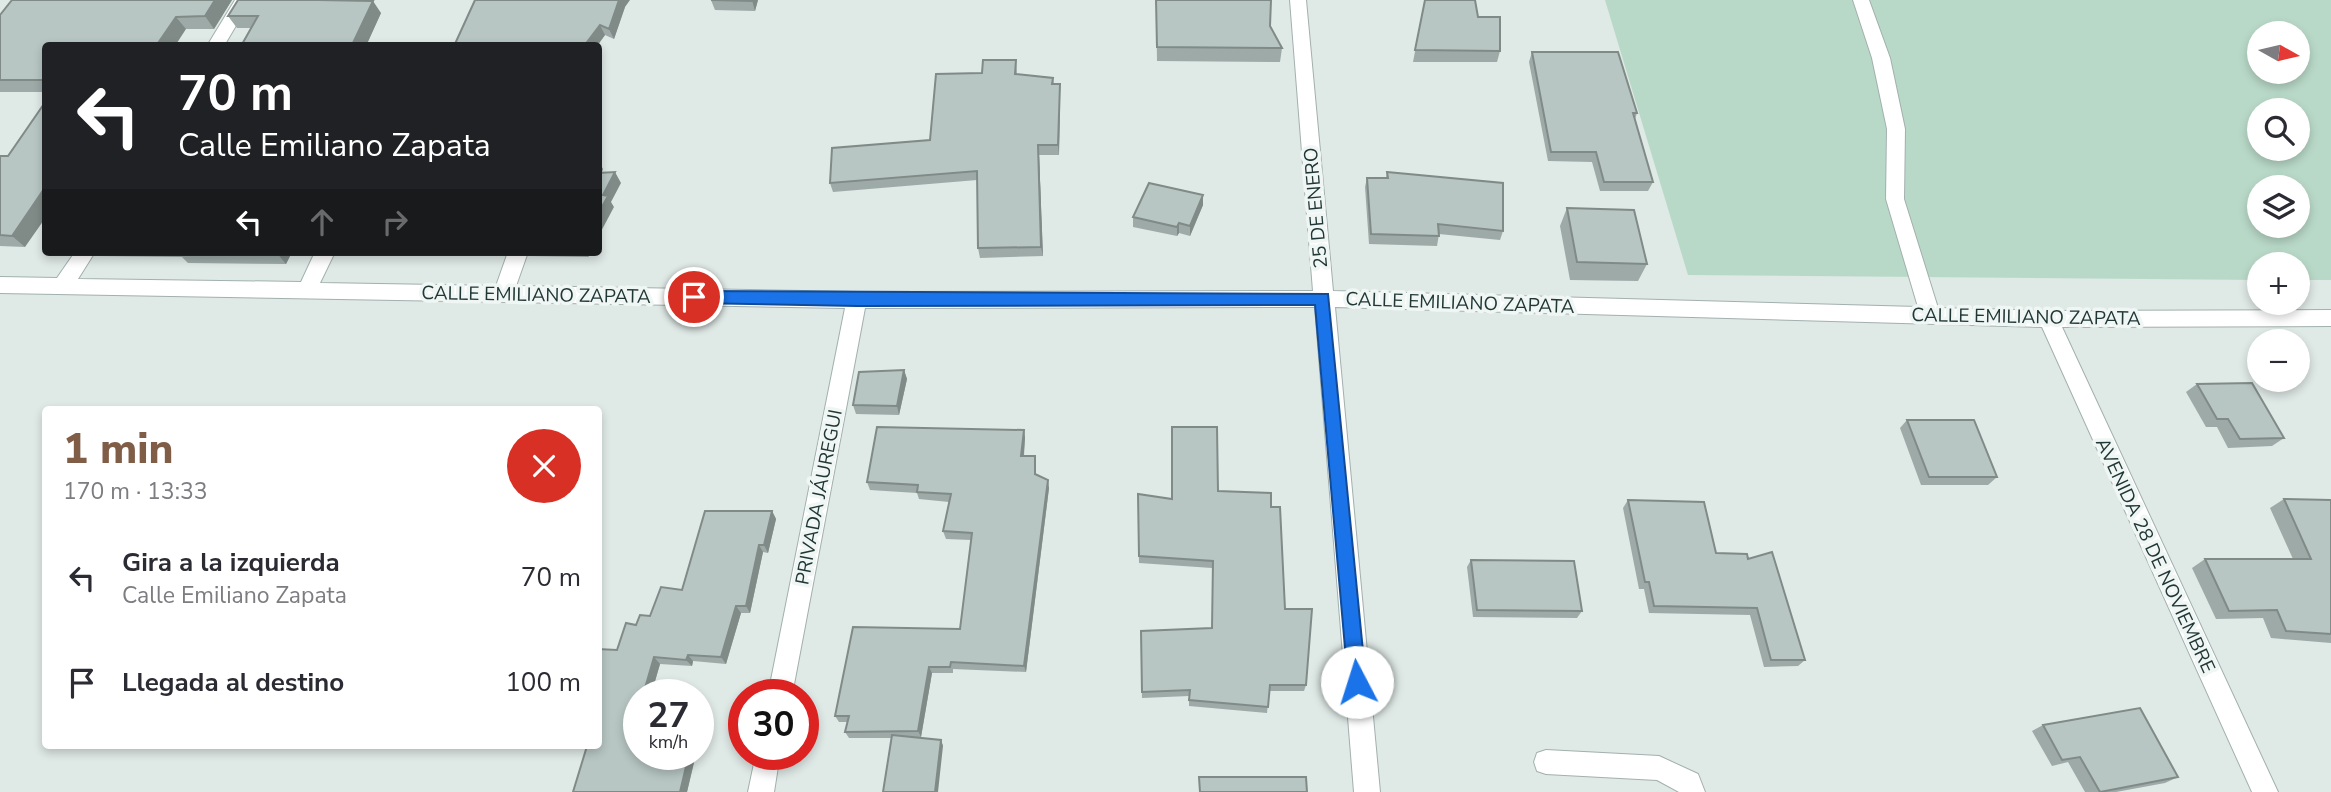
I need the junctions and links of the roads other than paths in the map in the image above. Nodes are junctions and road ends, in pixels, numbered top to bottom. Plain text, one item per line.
1 (243, 0) edge
2 (1298, 0) edge
3 (1861, 0) edge
4 (217, 42) edge
5 (82, 256) edge
6 (323, 256) edge
7 (517, 256) edge
8 (0, 285) edge
9 (63, 286) junction
10 (307, 290) junction
11 (503, 294) junction
12 (1322, 299) junction
13 (857, 300) junction
14 (1930, 315) junction
15 (2048, 318) junction
16 (2331, 318) edge
17 (783, 679) edge
18 (1546, 762) dead end
19 (765, 770) edge
20 (761, 792) edge
21 (1367, 792) edge
22 (1692, 792) edge
23 (2265, 792) edge

1 - 4 street
2 - 12 street, 25 DE ENERO
3 - 14 street
5 - 9 street
6 - 10 street
7 - 11 street
8 - 9 street, CALLE EMILIANO ZAPATA
9 - 10 street, CALLE EMILIANO ZAPATA
10 - 11 street, CALLE EMILIANO ZAPATA
11 - 13 street, CALLE EMILIANO ZAPATA
12 - 13 street, CALLE EMILIANO ZAPATA
12 - 14 street, CALLE EMILIANO ZAPATA
12 - 21 street, 25 DE ENERO
13 - 17 street, PRIVADA JÁUREGUI
14 - 15 street, CALLE EMILIANO ZAPATA
15 - 16 street, CALLE EMILIANO ZAPATA
15 - 23 street, AVENIDA 28 DE NOVIEMBRE
18 - 22 street
19 - 20 street

